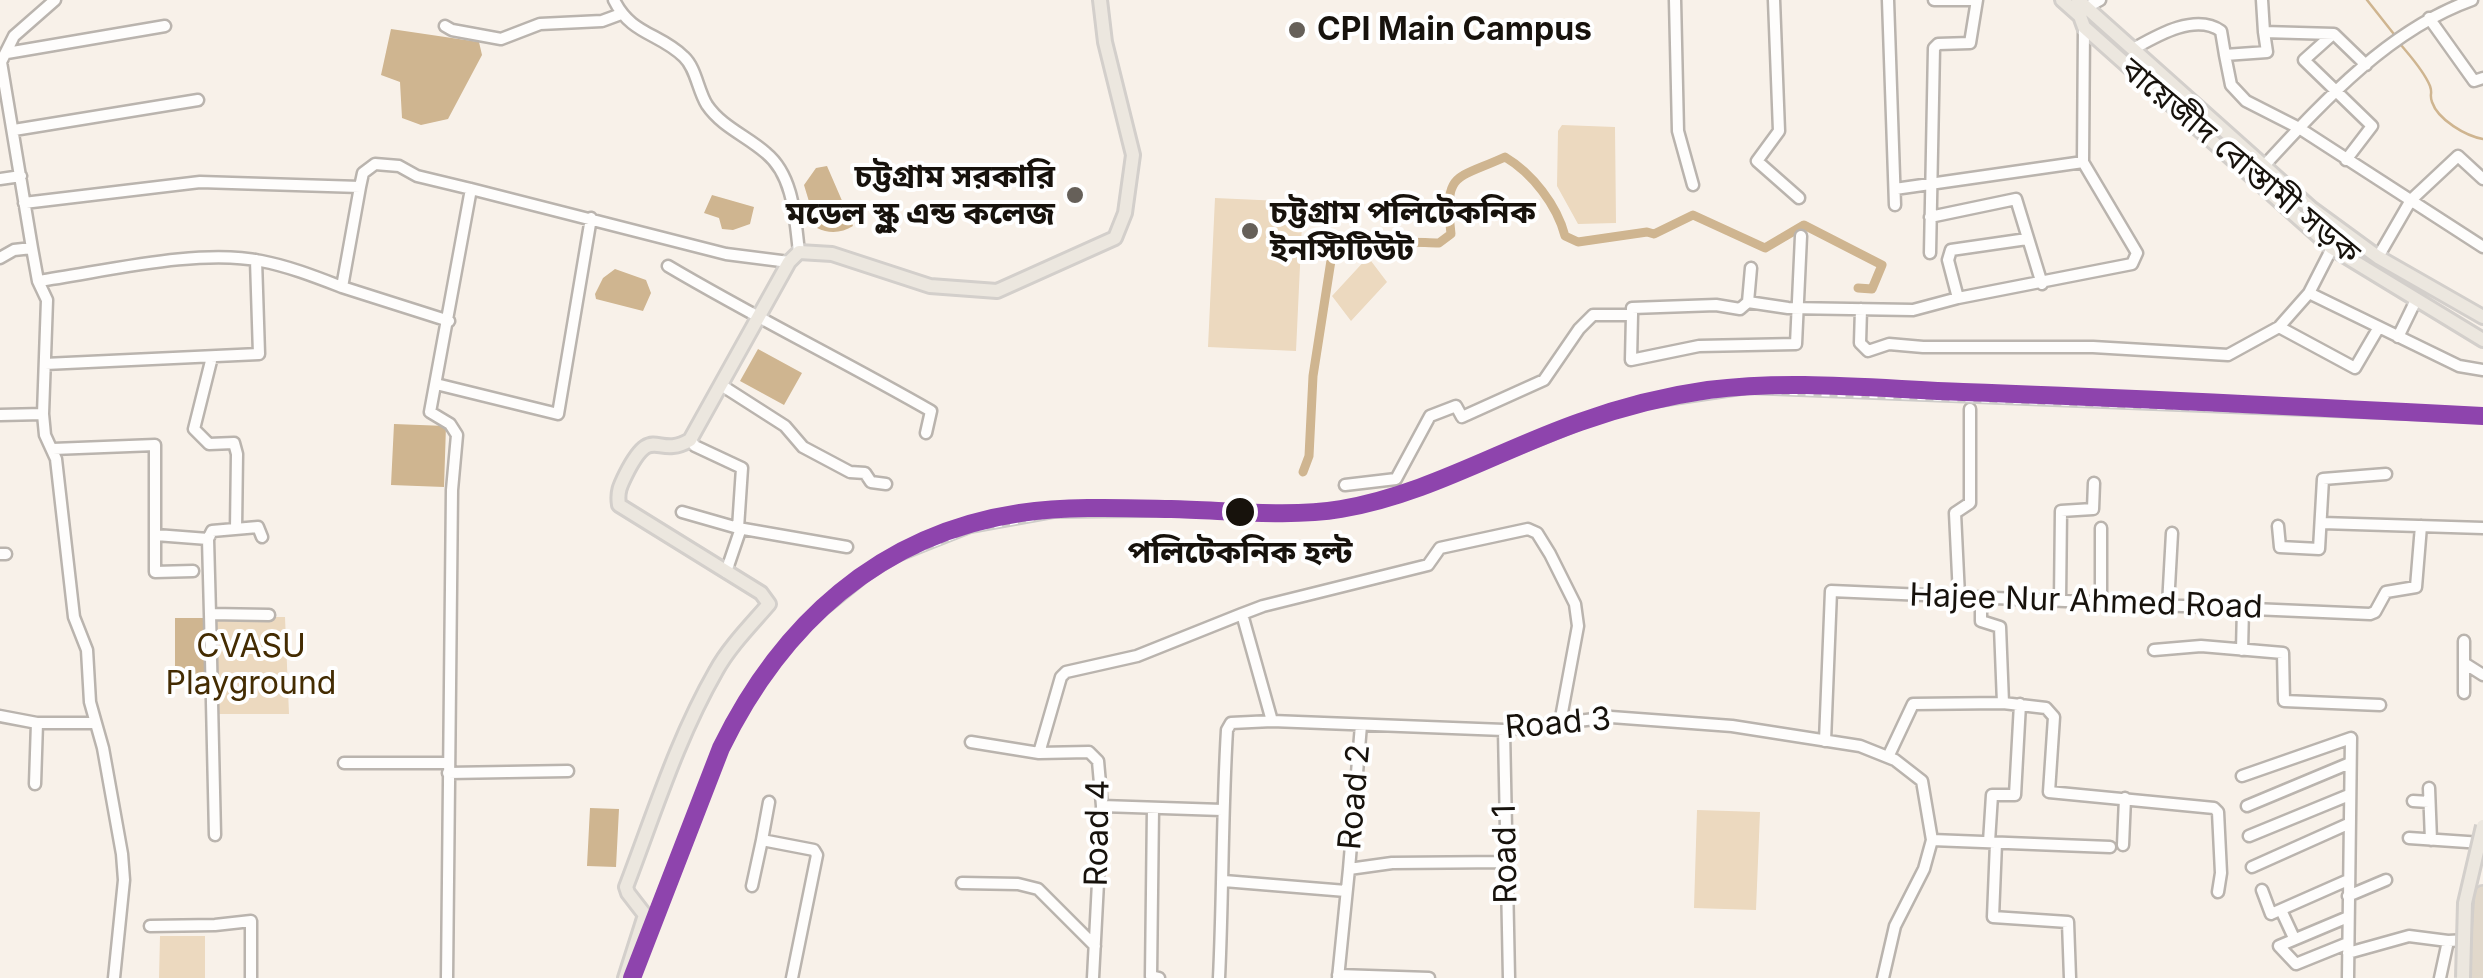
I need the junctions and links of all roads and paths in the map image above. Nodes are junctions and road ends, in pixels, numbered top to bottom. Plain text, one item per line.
1 (56, 0) edge
2 (614, 0) edge
3 (1100, 0) edge
4 (1674, 0) edge
5 (1774, 0) edge
6 (1888, 0) edge
7 (1934, 0) edge
8 (2062, 0) edge
9 (2100, 0) edge
10 (2262, 0) edge
11 (2432, 0) edge
12 (2472, 0) edge
13 (2082, 13) edge
14 (621, 14) junction
15 (2433, 15) junction
16 (2097, 18) junction
17 (165, 26) dead end
18 (445, 26) dead end
19 (2264, 32) junction
20 (2334, 34) junction
21 (2135, 48) junction
22 (7, 52) junction
23 (2225, 55) junction
24 (2366, 66) junction
25 (2483, 78) edge
26 (2337, 93) junction
27 (198, 100) dead end
28 (3, 102) edge
29 (2182, 102) junction
30 (2299, 128) junction
31 (14, 130) junction
32 (2346, 160) junction
33 (2083, 162) junction
34 (2263, 167) junction
35 (21, 176) junction
36 (0, 179) edge
37 (2483, 180) edge
38 (1932, 184) junction
39 (1694, 185) dead end
40 (360, 187) junction
41 (1895, 188) junction
42 (471, 189) junction
43 (1799, 198) dead end
44 (2411, 200) junction
45 (24, 203) junction
46 (1895, 205) dead end
47 (1930, 217) junction
48 (592, 218) junction
49 (1801, 236) dead end
50 (2027, 239) junction
51 (2483, 247) edge
52 (32, 248) junction
53 (2332, 248) junction
54 (1930, 253) dead end
55 (794, 257) junction
56 (0, 258) edge
57 (2378, 258) junction
58 (256, 260) junction
59 (668, 266) dead end
60 (1751, 268) dead end
61 (38, 281) junction
62 (2042, 284) junction
63 (342, 287) junction
64 (2309, 293) junction
65 (1958, 298) junction
66 (2416, 300) junction
67 (1748, 302) junction
68 (1798, 308) junction
69 (1860, 309) junction
70 (1632, 314) junction
71 (757, 319) junction
72 (450, 321) junction
73 (2483, 323) edge
74 (2278, 326) junction
75 (2379, 327) junction
76 (2398, 336) junction
77 (2483, 340) edge
78 (212, 357) junction
79 (45, 364) junction
80 (2483, 370) edge
81 (436, 384) junction
82 (721, 385) junction
83 (1970, 409) dead end
84 (43, 414) junction
85 (0, 415) edge
86 (926, 433) dead end
87 (690, 440) junction
88 (52, 449) junction
89 (2386, 474) dead end
90 (2094, 483) dead end
91 (886, 484) dead end
92 (1345, 485) dead end
93 (682, 512) dead end
94 (2322, 522) junction
95 (2278, 526) dead end
96 (2421, 526) junction
97 (740, 528) junction
98 (2101, 528) dead end
99 (2483, 528) edge
100 (236, 530) junction
101 (2172, 533) dead end
102 (156, 535) junction
103 (262, 537) dead end
104 (208, 539) junction
105 (847, 547) dead end
106 (193, 571) dead end
107 (726, 572) junction
108 (1959, 596) junction
109 (1980, 597) junction
110 (2060, 600) junction
111 (2101, 602) junction
112 (2168, 605) junction
113 (2242, 608) junction
114 (210, 614) junction
115 (1242, 614) junction
116 (269, 615) dead end
117 (2464, 641) dead end
118 (2154, 650) dead end
119 (2242, 650) junction
120 (2464, 663) junction
121 (2483, 675) edge
122 (2464, 693) dead end
123 (2003, 703) junction
124 (2020, 704) junction
125 (2380, 705) dead end
126 (0, 716) edge
127 (1272, 721) junction
128 (38, 723) junction
129 (95, 723) junction
130 (1560, 723) junction
131 (1360, 725) junction
132 (1504, 730) junction
133 (1824, 740) junction
134 (971, 742) dead end
135 (1039, 753) junction
136 (1888, 757) junction
137 (344, 763) dead end
138 (2350, 764) junction
139 (448, 768) junction
140 (568, 771) dead end
141 (2242, 776) dead end
142 (34, 784) dead end
143 (2429, 788) dead end
144 (2349, 796) junction
145 (2125, 798) junction
146 (769, 802) dead end
147 (2412, 802) dead end
148 (2430, 802) junction
149 (1102, 806) junction
150 (2246, 806) dead end
151 (1153, 808) junction
152 (1222, 810) junction
153 (2348, 824) junction
154 (2483, 826) edge
155 (215, 834) dead end
156 (2250, 836) dead end
157 (2409, 838) dead end
158 (762, 840) junction
159 (1932, 840) junction
160 (2432, 840) junction
161 (2482, 841) edge
162 (1992, 843) junction
163 (2123, 845) dead end
164 (2110, 848) dead end
165 (1506, 862) junction
166 (2252, 868) dead end
167 (1349, 870) junction
168 (2348, 880) junction
169 (2386, 880) dead end
170 (1224, 881) junction
171 (962, 883) dead end
172 (752, 886) dead end
173 (2262, 890) dead end
174 (1346, 891) junction
175 (2218, 892) dead end
176 (2483, 894) edge
177 (2348, 896) junction
178 (2280, 910) junction
179 (2348, 917) junction
180 (150, 926) dead end
181 (2294, 938) junction
182 (2467, 940) junction
183 (2448, 941) junction
184 (1095, 946) junction
185 (2348, 948) junction
186 (1338, 976) edge
187 (114, 978) edge
188 (252, 978) edge
189 (448, 978) edge
190 (625, 978) edge
191 (792, 978) edge
192 (1093, 978) edge
193 (1159, 978) edge
194 (1219, 978) edge
195 (1428, 978) edge
196 (1509, 978) edge
197 (1883, 978) edge
198 (2070, 978) edge
199 (2348, 978) edge
200 (2440, 978) edge
201 (2465, 978) edge
202 (2478, 978) edge

1 - 22 street
2 - 14 street
3 - 55 main road
4 - 39 street
5 - 43 street
6 - 41 street
7 - 38 street
8 - 13 main road, বায়েজীদ বোস্তামী সড়ক
9 - 13 street
10 - 19 street
11 - 15 street
12 - 15 street
13 - 16 main road, বায়েজীদ বোস্তামী সড়ক
13 - 29 main road
13 - 33 street
13 - 53 main road, বায়েজীদ বোস্তামী সড়ক
14 - 18 street
14 - 55 street
15 - 24 street
15 - 25 street
16 - 21 main road, বায়েজীদ বোস্তামী সড়ক
16 - 29 main road
17 - 22 street
19 - 20 street
19 - 23 street
20 - 24 street
20 - 26 street
21 - 23 street
21 - 34 main road, বায়েজীদ বোস্তামী সড়ক
22 - 28 street
23 - 30 street
24 - 26 street
26 - 30 street
26 - 32 street
27 - 31 street
28 - 31 street
29 - 73 main road
30 - 32 street
30 - 34 street
31 - 35 street
32 - 44 street
33 - 38 street
33 - 62 street
34 - 57 main road, বায়েজীদ বোস্তামী সড়ক
35 - 36 street
35 - 45 street
37 - 44 street
38 - 41 street
38 - 47 street
40 - 42 street
40 - 45 street
40 - 63 street
41 - 46 street
42 - 48 street
42 - 72 street
44 - 51 street
44 - 57 street
45 - 52 street
47 - 50 street
47 - 54 street
48 - 55 street
48 - 81 street
49 - 68 street
50 - 62 street
50 - 65 street
52 - 56 street
52 - 61 street
53 - 64 street
53 - 66 main road, বায়েজীদ বোস্তামী সড়ক
55 - 71 main road
57 - 73 main road, বায়েজীদ বোস্তামী সড়ক
58 - 61 street
58 - 63 street
58 - 78 street
59 - 71 street
60 - 67 street
61 - 79 street
62 - 65 street
63 - 72 street
64 - 74 street
64 - 75 street
65 - 69 street
66 - 76 street
66 - 77 main road, বায়েজীদ বোস্তামী সড়ক
67 - 68 street
67 - 70 street
68 - 69 street
68 - 70 street
69 - 74 street
70 - 92 street
71 - 82 main road
71 - 86 street
72 - 81 street
74 - 75 street
75 - 76 street
76 - 80 street
78 - 79 street
78 - 100 street
79 - 84 street
81 - 139 street
82 - 87 main road
82 - 91 street
83 - 108 street
84 - 85 street
84 - 88 street
87 - 97 street
87 - 107 main road
88 - 102 street
88 - 129 street
89 - 94 street
90 - 110 street
93 - 97 street
94 - 95 street
94 - 96 street
96 - 99 street
96 - 113 street, Hajee Nur Ahmed Road
97 - 105 street
97 - 107 street
98 - 111 street
100 - 103 street
100 - 104 street
101 - 112 street
102 - 104 street
102 - 106 street
104 - 114 street
107 - 190 main road
108 - 109 street, Hajee Nur Ahmed Road
108 - 133 street, Hajee Nur Ahmed Road
109 - 110 street, Hajee Nur Ahmed Road
109 - 123 street
110 - 111 street, Hajee Nur Ahmed Road
111 - 112 street, Hajee Nur Ahmed Road
112 - 113 street, Hajee Nur Ahmed Road
113 - 119 street
114 - 116 street
114 - 155 street
115 - 127 street
115 - 130 street
115 - 135 street
117 - 120 street
118 - 119 street
119 - 125 street
120 - 121 street
120 - 122 street
123 - 124 street
123 - 136 street
124 - 145 street
124 - 162 street
126 - 128 street
127 - 131 street, Road 3
127 - 152 street, Road 3
128 - 129 street
128 - 142 street
129 - 187 street
130 - 132 street, Road 3
130 - 133 street, Road 3
131 - 132 street, Road 3
131 - 167 street, Road 2
132 - 165 street, Road 1
133 - 136 street, Road 3
134 - 135 street, Road 4
135 - 149 street, Road 4
136 - 159 street, Road 3
137 - 139 street
138 - 141 street
138 - 144 street
138 - 150 street
139 - 140 street
139 - 189 street
143 - 148 street
144 - 153 street
144 - 156 street
145 - 163 street
145 - 175 street
146 - 158 street
147 - 148 street
148 - 160 street
149 - 151 street
149 - 184 street, Road 4
151 - 152 street
151 - 193 street
152 - 170 street, Road 3
153 - 166 street
153 - 168 street
154 - 201 main road, bridge
157 - 160 street
158 - 172 street
158 - 191 street
159 - 162 street
159 - 197 street, Road 3
160 - 161 street
161 - 182 highway
162 - 164 street
162 - 198 street
165 - 167 street, Road 2
165 - 196 street, Road 1
167 - 174 street, Road 2
168 - 177 street
168 - 178 street
169 - 177 street
170 - 174 street
170 - 194 street, Road 3
171 - 184 street
173 - 178 street
174 - 186 street, Road 2
176 - 202 highway
177 - 179 street
178 - 181 street
179 - 181 street
179 - 185 street
180 - 188 street
181 - 185 street
182 - 183 street
182 - 201 highway
183 - 185 street
183 - 200 street
184 - 192 street, Road 4
185 - 199 street
186 - 195 street

